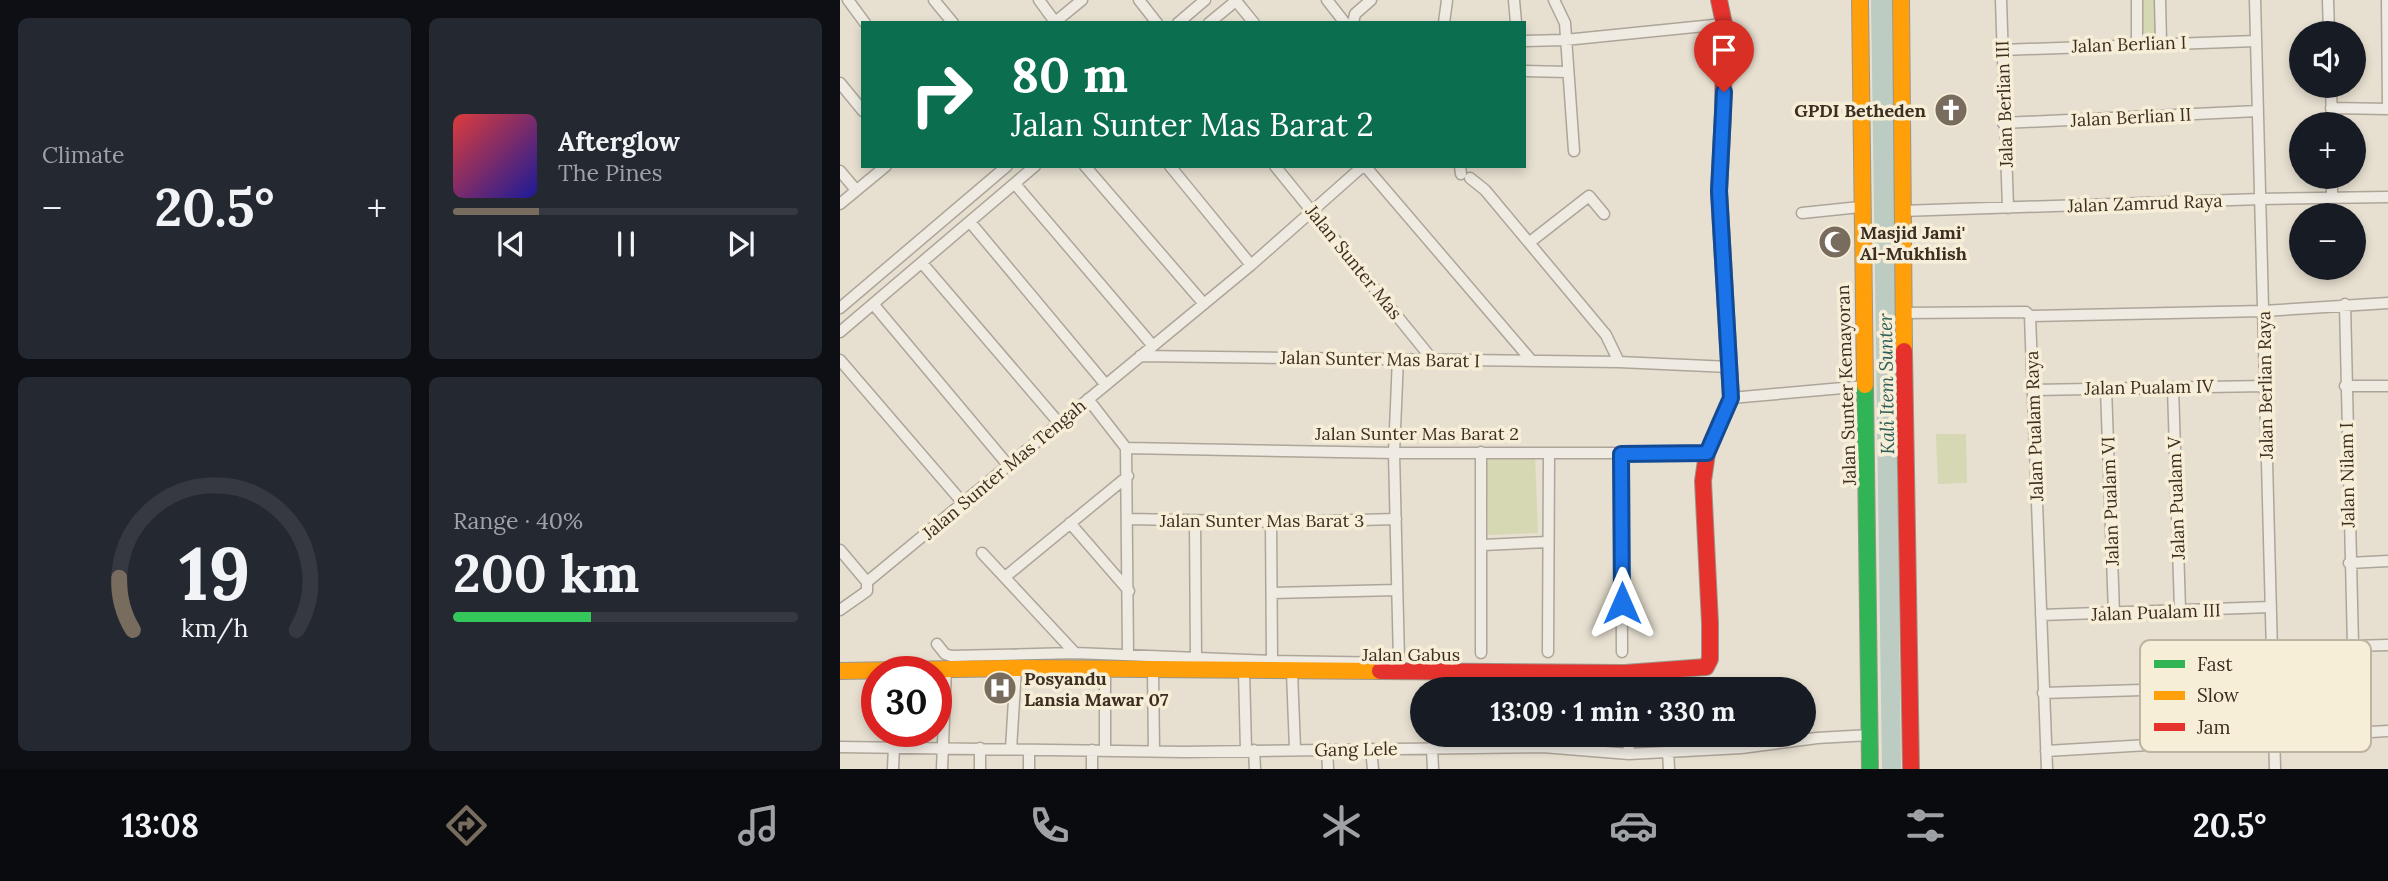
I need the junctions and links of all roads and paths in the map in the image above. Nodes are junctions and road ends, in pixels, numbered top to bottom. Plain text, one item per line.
1 (848, 0) edge
2 (933, 0) edge
3 (1039, 0) edge
4 (1082, 0) edge
5 (1139, 0) edge
6 (1205, 0) edge
7 (1237, 0) edge
8 (1327, 0) edge
9 (1371, 0) edge
10 (1447, 0) edge
11 (1514, 0) edge
12 (1554, 0) edge
13 (1719, 0) edge
14 (1860, 0) edge
15 (1901, 0) edge
16 (2001, 0) edge
17 (2137, 0) edge
18 (2160, 0) edge
19 (2255, 0) edge
20 (2328, 0) edge
21 (2387, 0) edge
22 (864, 21) edge
23 (951, 21) edge
24 (1053, 21) edge
25 (1055, 21) edge
26 (1155, 21) edge
27 (1180, 21) edge
28 (1211, 21) edge
29 (1253, 21) edge
30 (1343, 21) edge
31 (1353, 21) edge
32 (1444, 21) edge
33 (1516, 21) edge
34 (2329, 21) edge
35 (1724, 24) junction
36 (1565, 40) junction
37 (1526, 41) edge
38 (2256, 41) junction
39 (2137, 43) junction
40 (2161, 43) junction
41 (2002, 50) junction
42 (1526, 71) edge
43 (1567, 72) junction
44 (840, 83) edge
45 (2331, 98) edge
46 (2331, 108) junction
47 (861, 109) edge
48 (2388, 109) edge
49 (2258, 111) junction
50 (2331, 112) edge
51 (2003, 123) junction
52 (1574, 151) dead end
53 (884, 168) edge
54 (1003, 168) edge
55 (1033, 168) edge
56 (1087, 168) edge
57 (1172, 168) edge
58 (1277, 168) edge
59 (1362, 168) edge
60 (1366, 168) edge
61 (840, 171) edge
62 (1463, 173) edge
63 (1015, 184) junction
64 (2332, 189) edge
65 (856, 190) junction
66 (2388, 197) edge
67 (2332, 198) junction
68 (2260, 199) junction
69 (840, 204) edge
70 (1860, 207) junction
71 (2008, 208) junction
72 (1311, 210) junction
73 (1901, 211) junction
74 (1802, 213) dead end
75 (1604, 214) dead end
76 (970, 222) junction
77 (1530, 242) junction
78 (922, 264) junction
79 (1251, 265) junction
80 (2388, 303) edge
81 (1204, 304) junction
82 (2345, 304) junction
83 (874, 305) junction
84 (840, 308) edge
85 (2263, 311) junction
86 (1903, 313) junction
87 (2030, 316) junction
88 (840, 332) edge
89 (1153, 345) junction
90 (1140, 356) junction
91 (1398, 358) junction
92 (1432, 359) junction
93 (840, 360) edge
94 (1531, 360) junction
95 (1619, 362) junction
96 (1730, 367) junction
97 (1106, 385) junction
98 (1865, 386) junction
99 (2265, 386) junction
100 (2345, 386) junction
101 (2388, 386) edge
102 (2173, 387) junction
103 (2106, 388) junction
104 (2033, 390) junction
105 (1731, 398) junction
106 (1088, 399) junction
107 (1059, 423) junction
108 (1126, 448) junction
109 (1481, 452) junction
110 (1394, 453) junction
111 (1549, 453) junction
112 (1705, 453) junction
113 (1621, 454) junction
114 (1008, 465) junction
115 (1128, 476) junction
116 (963, 503) junction
117 (1128, 519) junction
118 (1396, 519) junction
119 (1195, 521) junction
120 (1271, 522) junction
121 (1070, 523) junction
122 (1548, 542) junction
123 (1483, 545) junction
124 (840, 550) edge
125 (982, 553) dead end
126 (2388, 562) edge
127 (2349, 563) junction
128 (1005, 577) junction
129 (867, 582) junction
130 (1397, 590) junction
131 (1129, 591) junction
132 (1272, 593) junction
133 (2271, 607) junction
134 (840, 610) edge
135 (2180, 610) junction
136 (2114, 613) junction
137 (2040, 615) junction
138 (2272, 640) edge
139 (2353, 640) edge
140 (937, 644) dead end
141 (1548, 652) dead end
142 (1622, 652) dead end
143 (1075, 653) junction
144 (1481, 653) dead end
145 (1128, 655) junction
146 (1196, 659) junction
147 (1272, 661) junction
148 (952, 668) edge
149 (1016, 668) junction
150 (842, 669) edge
151 (861, 670) edge
152 (1105, 671) junction
153 (1153, 671) junction
154 (1244, 671) junction
155 (1292, 672) junction
156 (1430, 677) edge
157 (1652, 677) edge
158 (2140, 691) edge
159 (2043, 694) junction
160 (1870, 735) junction
161 (2140, 746) edge
162 (840, 747) edge
163 (861, 747) edge
164 (897, 747) edge
165 (944, 747) joint
166 (1543, 747) joint
167 (1629, 747) edge
168 (980, 748) junction
169 (1432, 748) junction
170 (1011, 749) junction
171 (1295, 749) junction
172 (1327, 749) junction
173 (1371, 749) junction
174 (1029, 750) junction
175 (1092, 750) junction
176 (1250, 750) junction
177 (1105, 751) junction
178 (1154, 751) junction
179 (1668, 751) junction
180 (2046, 751) junction
181 (1629, 754) junction
182 (894, 769) edge
183 (942, 769) edge
184 (980, 769) edge
185 (1029, 769) edge
186 (1092, 769) edge
187 (1255, 769) edge
188 (1328, 769) edge
189 (1373, 769) edge
190 (1433, 769) edge
191 (1669, 769) edge
192 (1870, 769) edge
193 (1911, 769) edge
194 (2047, 769) edge

1 - 22 street
2 - 23 street
3 - 24 street
4 - 25 street
5 - 26 street
6 - 27 street
7 - 28 street
7 - 29 street
8 - 30 street
9 - 31 street
10 - 32 street
11 - 33 street
12 - 36 street
13 - 35 street
14 - 70 street, Jalan Sunter Kemayoran
15 - 73 street
16 - 41 street, Jalan Berlian III
17 - 39 street
18 - 40 street
19 - 38 street, Jalan Berlian Raya
20 - 34 street
21 - 48 street
35 - 36 street
35 - 96 street
36 - 37 street
36 - 43 street
38 - 40 street, Jalan Berlian I
38 - 49 street, Jalan Berlian Raya
39 - 40 street, Jalan Berlian I
39 - 41 street, Jalan Berlian I
41 - 51 street, Jalan Berlian III
42 - 43 street
43 - 52 street
44 - 47 street
45 - 46 street
46 - 48 street
46 - 50 street
49 - 51 street, Jalan Berlian II
49 - 68 street, Jalan Berlian Raya
51 - 71 street, Jalan Berlian III
53 - 65 street
54 - 84 street
55 - 63 street
56 - 81 street
57 - 79 street
58 - 72 street, Jalan Sunter Mas
59 - 72 street, Jalan Sunter Mas Tengah
60 - 94 street
61 - 65 street
62 - 77 street
63 - 76 street
63 - 89 street
64 - 67 street
65 - 69 street
66 - 67 street, Jalan Zamrud Raya
67 - 68 street, Jalan Zamrud Raya
68 - 71 street, Jalan Zamrud Raya
68 - 85 street, Jalan Berlian Raya
70 - 74 street
70 - 98 street, Jalan Sunter Kemayoran
71 - 73 street, Jalan Zamrud Raya
72 - 79 street, Jalan Sunter Mas Tengah
72 - 92 street, Jalan Sunter Mas
73 - 86 street
75 - 77 street
76 - 78 street
76 - 97 street
77 - 95 street
78 - 83 street
78 - 107 street
79 - 81 street, Jalan Sunter Mas Tengah
80 - 82 street
81 - 89 street, Jalan Sunter Mas Tengah
82 - 85 street
82 - 100 street, Jalan Nilam I
83 - 88 street
83 - 114 street
85 - 87 street
85 - 99 street, Jalan Berlian Raya
86 - 87 street
86 - 193 street
87 - 104 street, Jalan Pualam Raya
89 - 90 street, Jalan Sunter Mas Tengah
90 - 91 street, Jalan Sunter Mas Barat I
90 - 97 street, Jalan Sunter Mas Tengah
91 - 92 street, Jalan Sunter Mas Barat I
91 - 110 street
92 - 94 street, Jalan Sunter Mas Barat I
93 - 116 street
94 - 95 street, Jalan Sunter Mas Barat I
95 - 96 street, Jalan Sunter Mas Barat I
96 - 105 street
97 - 106 street, Jalan Sunter Mas Tengah
98 - 105 street
98 - 160 street, Jalan Sunter Kemayoran
99 - 102 street, Jalan Pualam IV
99 - 133 street, Jalan Berlian Raya
100 - 101 street
100 - 127 street, Jalan Nilam I
102 - 103 street, Jalan Pualam IV
102 - 135 street, Jalan Pualam V
103 - 104 street, Jalan Pualam IV
103 - 136 street, Jalan Pualam VI
104 - 137 street, Jalan Pualam Raya
105 - 112 street, Jalan Gabus
106 - 107 street, Jalan Sunter Mas Tengah
106 - 108 street
107 - 114 street, Jalan Sunter Mas Tengah
108 - 110 street, Jalan Sunter Mas Barat 2
108 - 115 street
109 - 110 street, Jalan Sunter Mas Barat 2
109 - 111 street, Jalan Sunter Mas Barat 2
109 - 123 street
110 - 118 street
111 - 113 street, Jalan Sunter Mas Barat 2
111 - 122 street
112 - 113 street, Jalan Sunter Mas Barat 2
112 - 157 street, Jalan Gabus
113 - 142 street
114 - 116 street, Jalan Sunter Mas Tengah
115 - 117 street
115 - 121 street
116 - 129 street, Jalan Sunter Mas Tengah
117 - 119 street, Jalan Sunter Mas Barat 3
117 - 131 street
118 - 120 street, Jalan Sunter Mas Barat 3
118 - 130 street
119 - 120 street, Jalan Sunter Mas Barat 3
119 - 146 street
120 - 132 street
121 - 128 street
121 - 131 street
122 - 123 street
122 - 141 street
123 - 144 street
124 - 129 street
125 - 128 street
126 - 127 street
127 - 139 street, Jalan Nilam I
128 - 143 street
129 - 134 street, Jalan Sunter Mas Tengah
130 - 132 street
130 - 147 street
131 - 145 street
132 - 147 street
133 - 135 street, Jalan Pualam III
133 - 138 street, Jalan Berlian Raya
135 - 136 street, Jalan Pualam III
136 - 137 street, Jalan Pualam III
137 - 159 street, Jalan Pualam Raya
140 - 143 street
143 - 145 street
145 - 146 street
146 - 147 street
148 - 149 street, Jalan Gabus
149 - 152 street, Jalan Gabus
149 - 170 street
150 - 151 street, Jalan Gabus
152 - 153 street, Jalan Gabus
152 - 177 street
153 - 154 street, Jalan Gabus
153 - 178 street
154 - 155 street, Jalan Gabus
154 - 176 street
155 - 156 street, Jalan Gabus
155 - 171 street
158 - 159 street
159 - 180 street, Jalan Pualam Raya
160 - 179 street, Gang Lele
160 - 192 street, Jalan Sunter Kemayoran
161 - 180 street
162 - 163 street, Gang Lele
164 - 182 street
165 - 168 street, Gang Lele
165 - 183 street
166 - 169 street, Gang Lele
166 - 181 street, Gang Lele
167 - 181 street
168 - 170 street, Gang Lele
168 - 184 street
169 - 173 street, Gang Lele
169 - 190 street
170 - 174 street, Gang Lele
171 - 172 street, Gang Lele
171 - 176 street, Gang Lele
172 - 173 street, Gang Lele
172 - 188 street
173 - 189 street
174 - 175 street, Gang Lele
174 - 185 street
175 - 177 street, Gang Lele
175 - 186 street
176 - 178 street, Gang Lele
176 - 187 street
177 - 178 street, Gang Lele
179 - 181 street, Gang Lele
179 - 191 street
180 - 194 street, Jalan Pualam Raya

